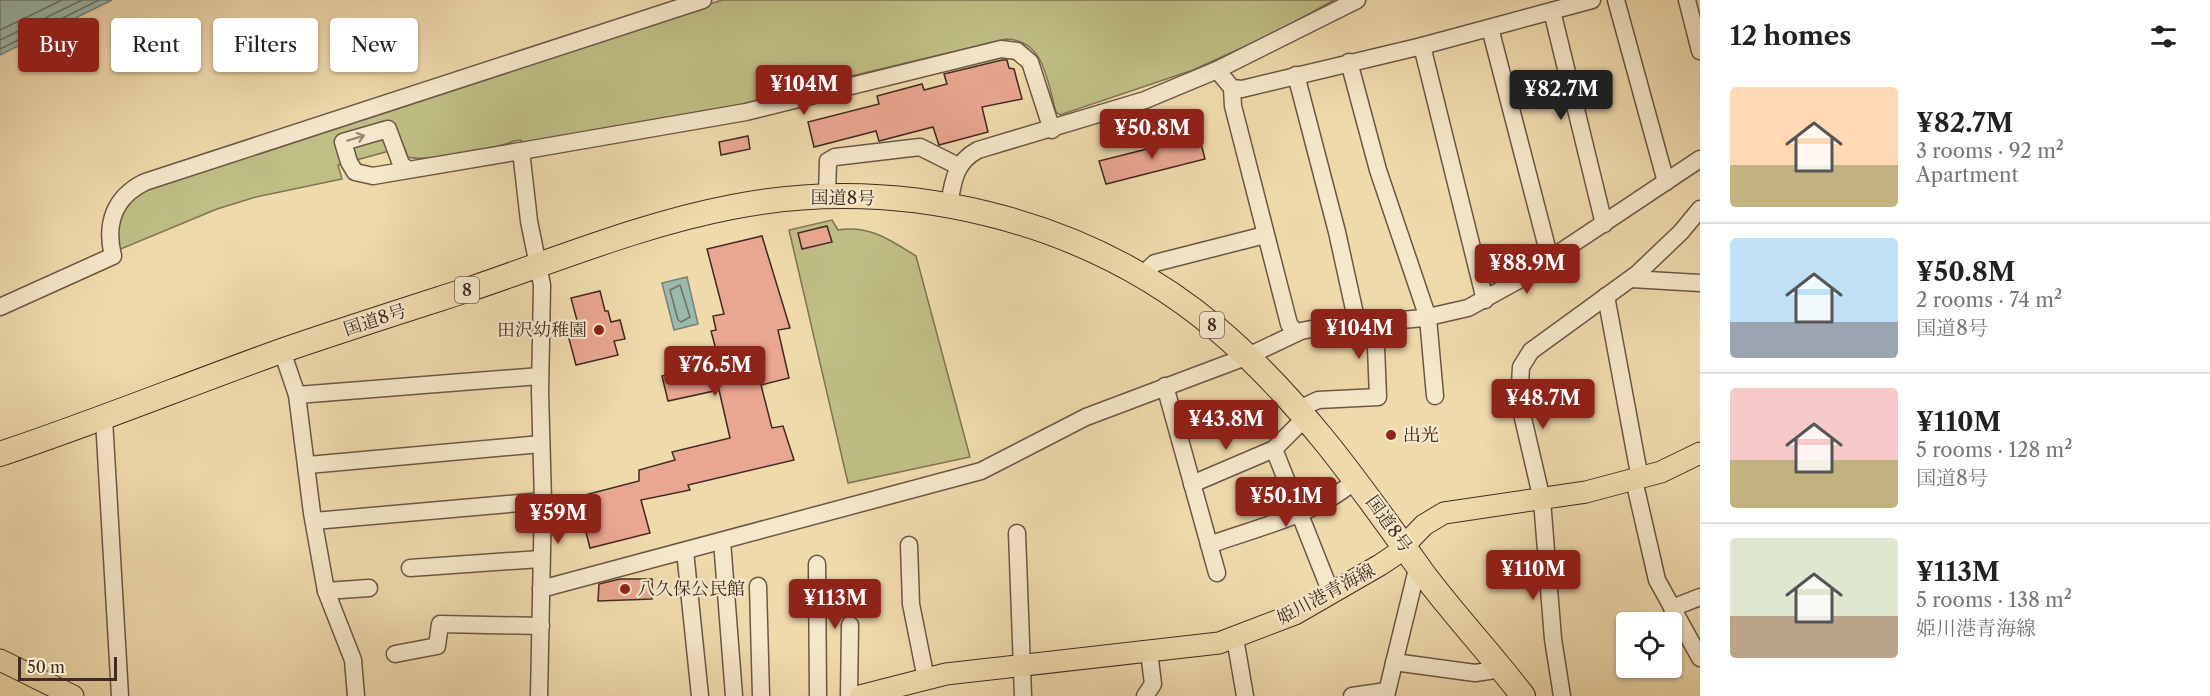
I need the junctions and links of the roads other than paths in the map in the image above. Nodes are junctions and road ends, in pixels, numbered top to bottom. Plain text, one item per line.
1 (703, 0) edge
2 (1358, 0) edge
3 (1592, 0) edge
4 (1616, 0) edge
5 (1687, 0) edge
6 (1552, 11) junction
7 (1490, 28) junction
8 (1422, 46) junction
9 (1700, 51) edge
10 (1349, 62) junction
11 (1217, 70) junction
12 (1296, 75) junction
13 (1232, 88) junction
14 (1052, 130) junction
15 (521, 151) junction
16 (1700, 159) edge
17 (958, 166) junction
18 (408, 170) dead end
19 (1666, 182) junction
20 (827, 196) junction
21 (949, 205) junction
22 (1700, 209) edge
23 (1604, 224) junction
24 (1265, 235) junction
25 (1550, 259) junction
26 (539, 265) junction
27 (1142, 275) junction
28 (1631, 279) junction
29 (1700, 283) edge
30 (1606, 296) junction
31 (1485, 300) junction
32 (0, 307) edge
33 (1428, 318) junction
34 (1376, 322) junction
35 (1357, 323) junction
36 (1296, 333) junction
37 (282, 351) junction
38 (1248, 356) junction
39 (540, 376) junction
40 (1165, 386) junction
41 (297, 395) junction
42 (1435, 396) dead end
43 (1303, 413) junction
44 (104, 419) junction
45 (541, 444) junction
46 (1274, 449) junction
47 (1700, 453) edge
48 (0, 454) edge
49 (308, 465) junction
50 (1356, 480) junction
51 (1637, 480) junction
52 (1192, 484) junction
53 (1542, 500) junction
54 (543, 501) junction
55 (1299, 513) junction
56 (314, 521) junction
57 (1017, 533) dead end
58 (722, 541) junction
59 (1405, 544) junction
60 (909, 545) dead end
61 (1209, 545) junction
62 (685, 551) junction
63 (540, 559) junction
64 (817, 564) dead end
65 (1418, 565) junction
66 (410, 568) dead end
67 (1217, 573) dead end
68 (758, 586) dead end
69 (369, 588) dead end
70 (541, 589) junction
71 (326, 591) junction
72 (1331, 593) junction
73 (1700, 597) edge
74 (1672, 608) junction
75 (850, 625) dead end
76 (541, 626) junction
77 (1235, 638) junction
78 (1149, 652) junction
79 (394, 654) dead end
80 (1700, 658) edge
81 (0, 660) edge
82 (1394, 662) junction
83 (1021, 665) junction
84 (1502, 669) junction
85 (927, 679) junction
86 (1386, 693) edge
87 (73, 696) edge
88 (120, 696) edge
89 (356, 696) edge
90 (539, 696) edge
91 (700, 696) edge
92 (734, 696) edge
93 (761, 696) edge
94 (818, 696) edge
95 (849, 696) edge
96 (860, 696) edge
97 (1023, 696) edge
98 (1145, 696) edge
99 (1245, 696) edge
100 (1352, 696) edge
101 (1523, 696) edge
102 (1562, 696) edge

1 - 32 street
2 - 11 street
3 - 6 street
4 - 19 street
5 - 9 street
6 - 7 street
6 - 23 street
7 - 8 street
7 - 25 street
8 - 10 street
8 - 31 street
10 - 12 street
10 - 33 street
11 - 13 street
11 - 14 street
12 - 13 street
12 - 35 street
13 - 24 street
14 - 15 street
14 - 17 street
15 - 18 street
15 - 26 street
16 - 19 street
17 - 20 street
17 - 21 street
19 - 23 street
20 - 21 highway, 国道8号 / 8
20 - 26 highway, 国道8号 / 8
21 - 27 highway, 国道8号 / 8
22 - 28 street
23 - 25 street
24 - 27 street
24 - 36 street
25 - 31 street
26 - 37 highway, 国道8号 / 8
26 - 39 street
27 - 38 highway, 国道8号 / 8
28 - 29 street
28 - 30 street
30 - 51 street
30 - 53 street
31 - 33 street
33 - 34 street
33 - 42 street
34 - 35 street
34 - 43 street
35 - 36 street
36 - 38 street
37 - 41 street
37 - 44 highway, 国道8号 / 8
38 - 40 street
38 - 43 highway, 国道8号 / 8
39 - 41 street
39 - 45 street
40 - 52 street
40 - 58 street
41 - 49 street
43 - 46 street
43 - 50 highway, 国道8号 / 8
44 - 48 highway, 国道8号 / 8
44 - 88 street
45 - 49 street
45 - 54 street
46 - 52 street
46 - 55 street
47 - 51 main road, 姫川港青海線
49 - 56 street
50 - 55 street
50 - 59 highway, 国道8号 / 8
51 - 53 main road, 姫川港青海線
51 - 74 street
52 - 61 street
53 - 59 main road, 姫川港青海線
53 - 102 street
54 - 56 street
54 - 63 street
55 - 61 street
55 - 72 street
56 - 71 street
57 - 83 street
58 - 62 street
58 - 92 street
59 - 65 highway, 国道8号 / 8
59 - 72 main road, 姫川港青海線
60 - 85 street
61 - 67 street
62 - 70 street
62 - 91 street
63 - 66 street
63 - 70 street
64 - 94 street
65 - 82 street
65 - 84 highway, 国道8号 / 8
68 - 93 street
69 - 71 street
70 - 76 street
71 - 89 street
72 - 77 main road, 姫川港青海線
73 - 74 street
74 - 80 street
75 - 95 street
76 - 79 street
76 - 90 street
77 - 78 main road, 姫川港青海線
77 - 99 street
78 - 83 main road, 姫川港青海線
78 - 98 street
81 - 87 main road
82 - 84 street
82 - 86 street
83 - 85 main road, 姫川港青海線
83 - 97 street
84 - 101 highway, 国道8号 / 8
85 - 96 main road, 姫川港青海線
86 - 100 street

